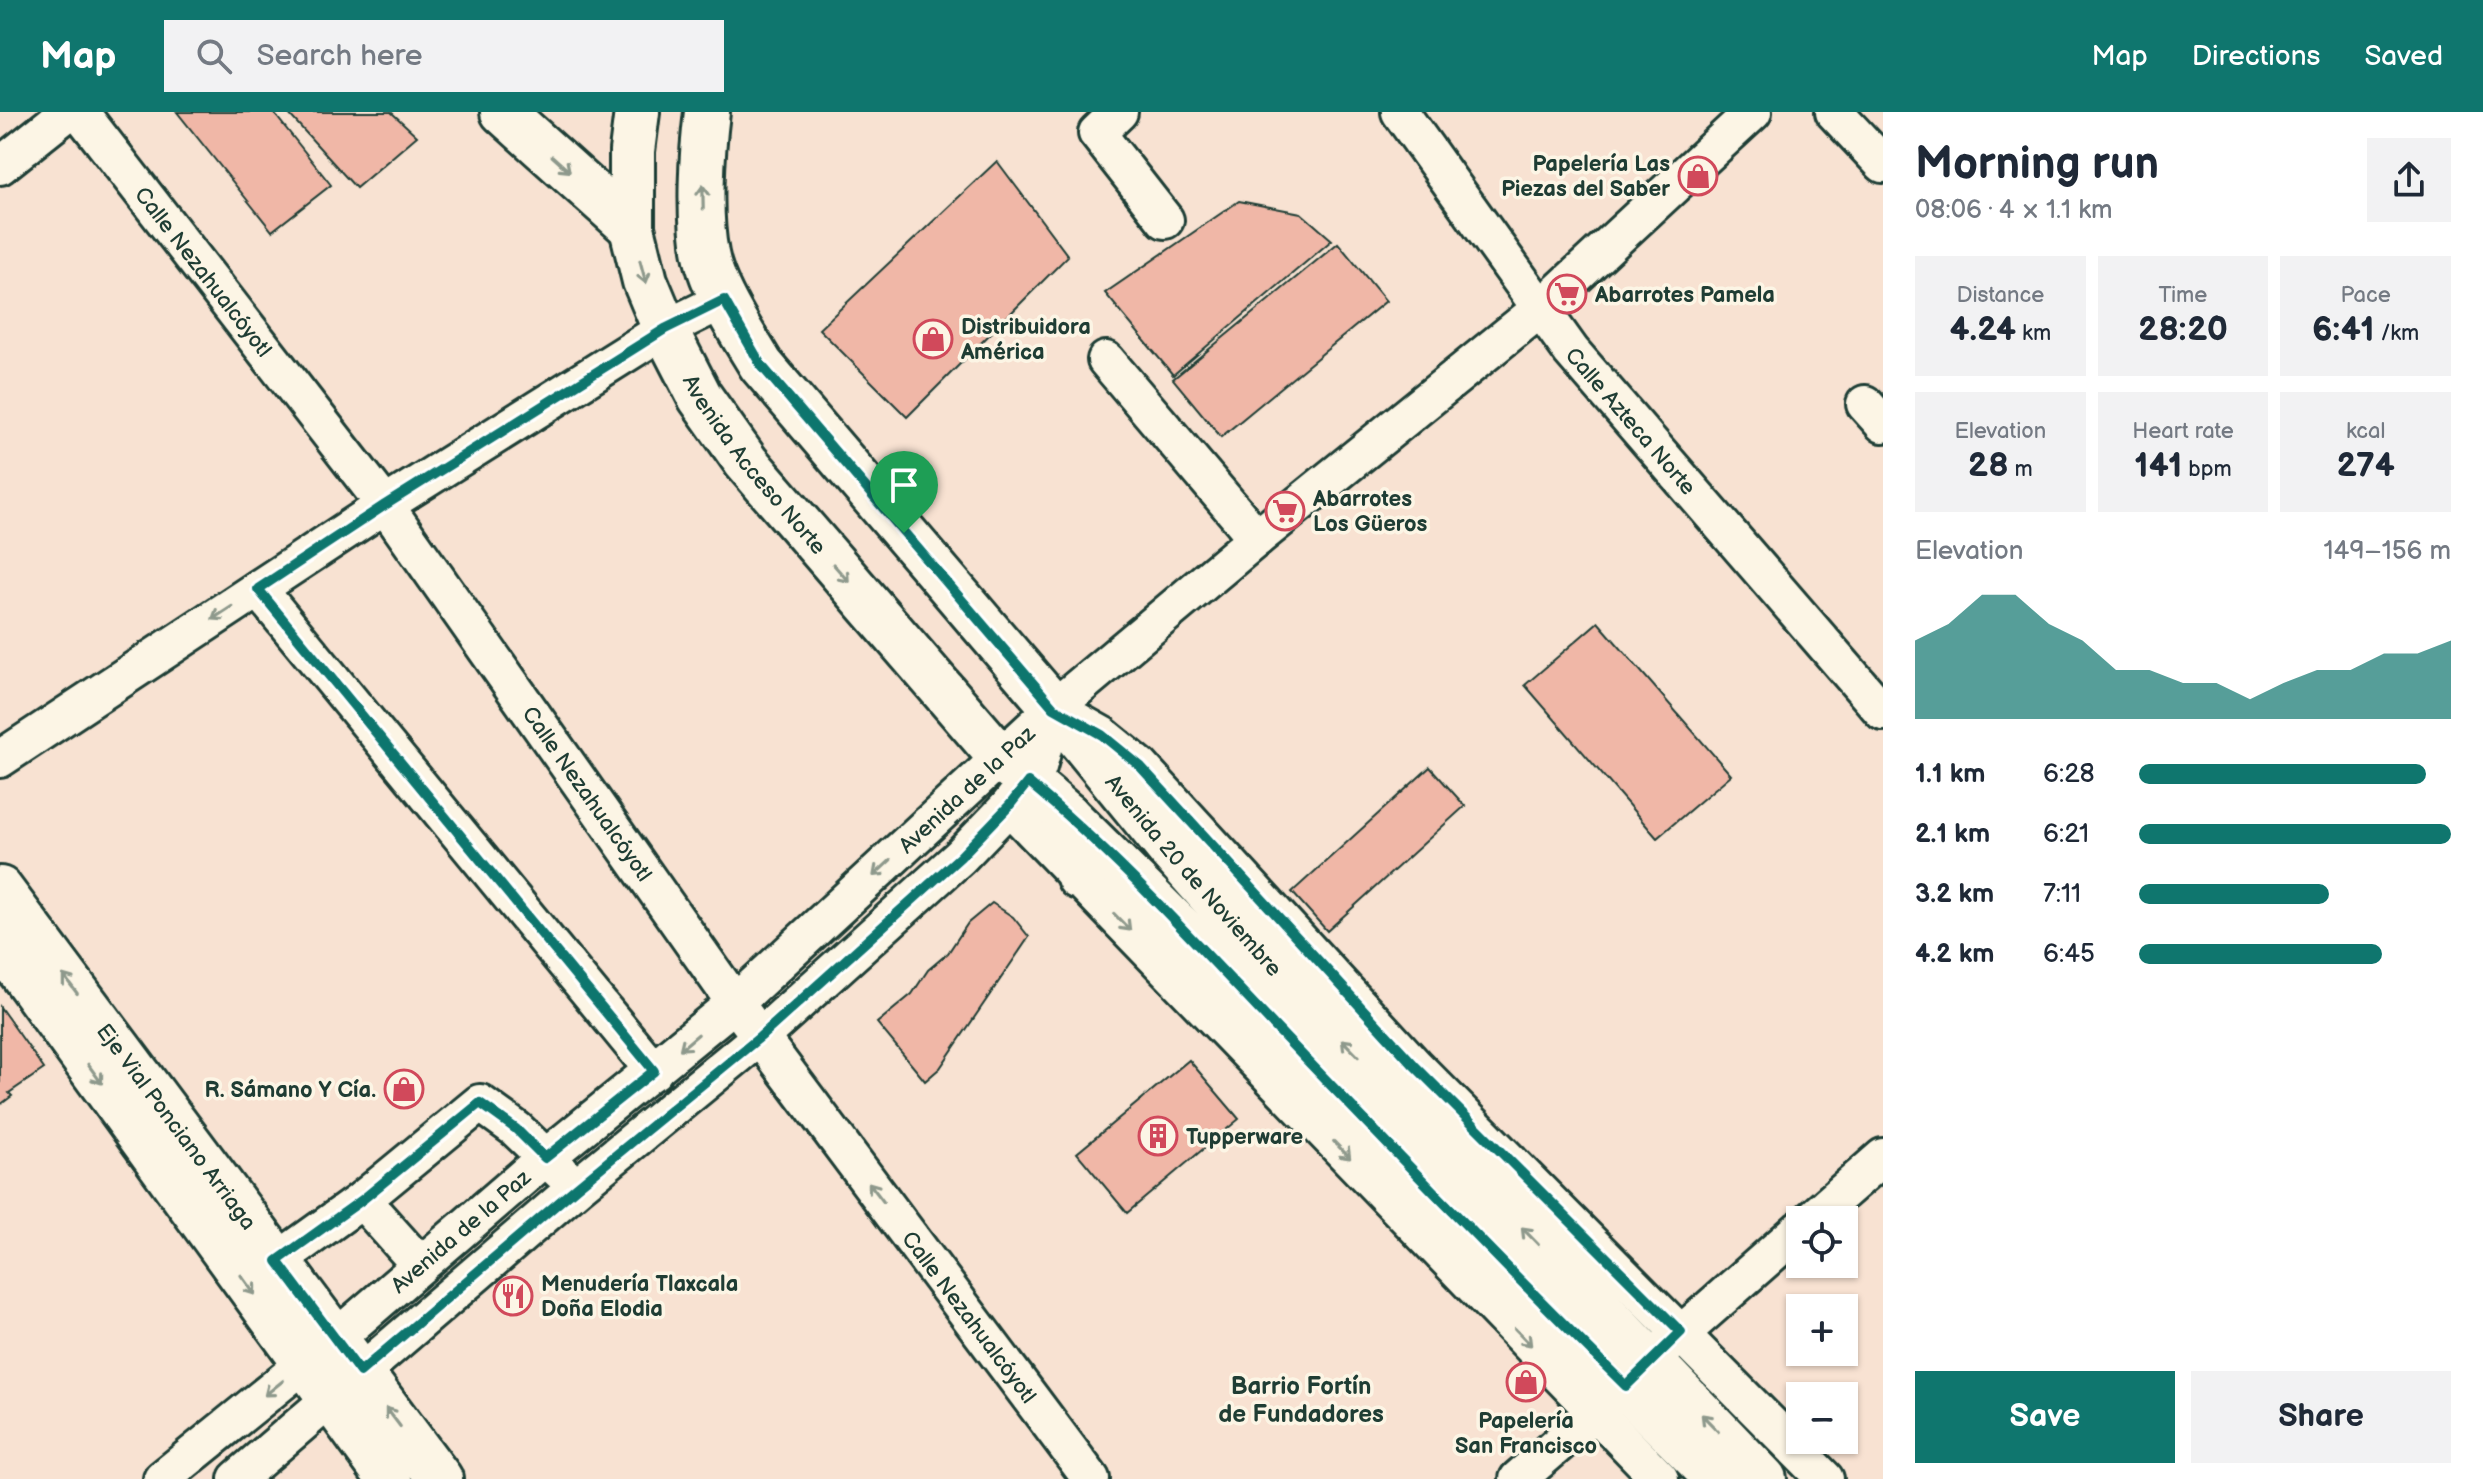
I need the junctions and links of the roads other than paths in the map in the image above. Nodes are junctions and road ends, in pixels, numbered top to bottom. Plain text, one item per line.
1 (68, 112) edge
2 (80, 112) edge
3 (503, 112) edge
4 (637, 112) edge
5 (1119, 112) edge
6 (1400, 112) edge
7 (1753, 112) edge
8 (1834, 112) edge
9 (701, 124) edge
10 (1883, 164) edge
11 (0, 166) edge
12 (1165, 220) dead end
13 (632, 228) junction
14 (724, 300) junction
15 (1540, 309) junction
16 (665, 329) junction
17 (1106, 360) dead end
18 (385, 505) junction
19 (1257, 538) junction
20 (258, 589) junction
21 (1054, 708) junction
22 (1883, 712) edge
23 (0, 759) edge
24 (1019, 778) junction
25 (1067, 815) junction
26 (1170, 850) junction
27 (1079, 877) junction
28 (0, 889) edge
29 (0, 943) edge
30 (735, 1003) junction
31 (760, 1037) junction
32 (654, 1071) junction
33 (1883, 1157) edge
34 (545, 1158) junction
35 (577, 1187) junction
36 (362, 1200) junction
37 (1827, 1206) edge
38 (1786, 1242) edge
39 (277, 1261) junction
40 (420, 1265) junction
41 (333, 1368) junction
42 (1639, 1373) junction
43 (162, 1479) edge
44 (237, 1479) edge
45 (389, 1479) edge
46 (440, 1479) edge
47 (1091, 1479) edge
48 (1518, 1479) edge
49 (1660, 1479) edge
50 (1717, 1479) edge
51 (1764, 1479) edge
52 (1825, 1479) edge

1 - 11 street
2 - 18 street, Calle Nezahualcóyotl
3 -> 13 main road
4 - 13 main road, Avenida Acceso Norte
5 - 12 street
6 - 15 street, Calle Azteca Norte
7 - 15 street
8 - 10 street
14 -> 9 main road
13 -> 16 main road, Avenida Acceso Norte
14 - 16 street
14 - 21 main road
15 - 19 street
15 - 22 street, Calle Azteca Norte
16 - 18 street
16 -> 24 main road, Avenida Acceso Norte
17 - 19 street
18 - 20 street
18 - 30 street, Calle Nezahualcóyotl
19 - 21 street
20 -> 23 street
20 - 32 street
21 - 24 street, Avenida de la Paz
21 - 26 main road, Avenida 20 de Noviembre
21 - 42 street, Avenida 20 de Noviembre
24 - 25 main road, Avenida 20 de Noviembre
24 - 26 main road
24 - 27 street, Avenida 20 de Noviembre
24 -> 30 street, Avenida de la Paz
24 - 31 street, Avenida de la Paz
25 - 27 main road
25 - 42 main road, Avenida 20 de Noviembre
42 -> 26 main road, Avenida 20 de Noviembre
27 -> 42 street, Avenida 20 de Noviembre
39 -> 28 main road, Eje Vial Ponciano Arriaga
29 -> 41 main road, Eje Vial Ponciano Arriaga
30 - 31 street, Calle Nezahualcóyotl
30 -> 32 street, Avenida de la Paz
31 - 35 street, Avenida de la Paz
47 -> 31 street, Calle Nezahualcóyotl
32 - 34 street, Avenida de la Paz
33 - 37 street
34 - 35 street
34 - 36 street
34 - 40 street, Avenida de la Paz
35 - 41 street, Avenida de la Paz
36 - 39 street
36 - 40 street
38 - 42 street
39 - 41 main road, Eje Vial Ponciano Arriaga
40 - 41 street, Avenida de la Paz
41 -> 43 street, Avenida de la Paz
41 - 44 street, Avenida de la Paz
41 - 45 main road, Eje Vial Ponciano Arriaga
46 -> 41 main road, Eje Vial Ponciano Arriaga
42 - 48 street
42 - 49 street, Avenida 20 de Noviembre
42 - 50 main road, Avenida 20 de Noviembre
51 -> 42 main road, Avenida 20 de Noviembre
42 - 52 street, Avenida 20 de Noviembre

